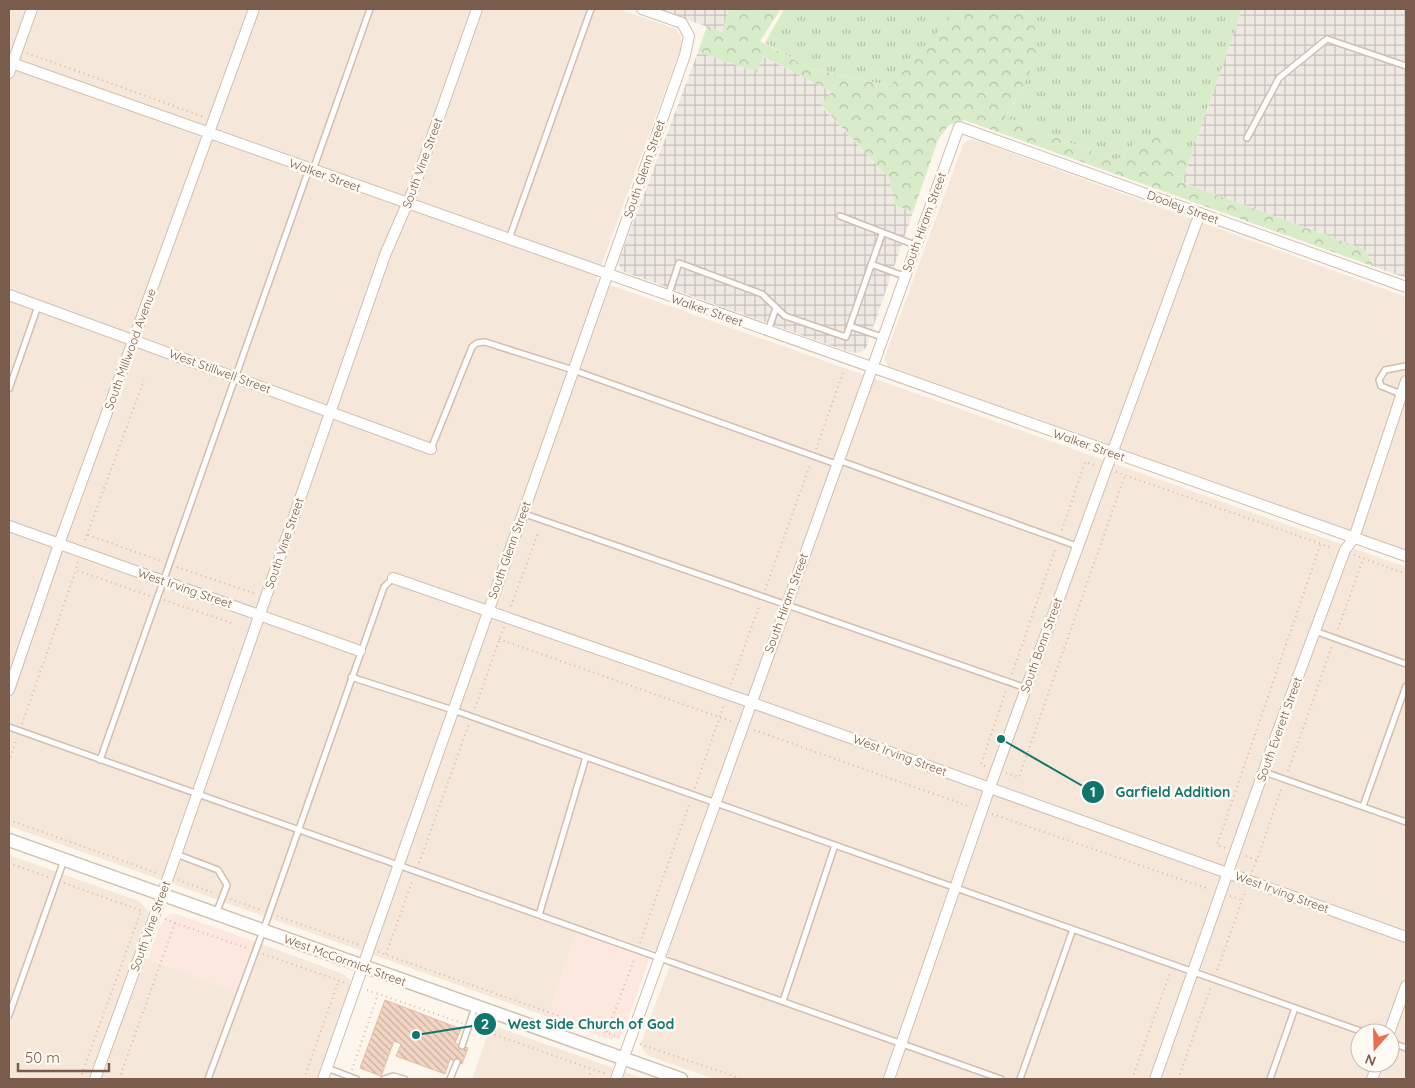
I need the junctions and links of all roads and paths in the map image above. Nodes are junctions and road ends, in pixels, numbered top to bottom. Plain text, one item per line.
1 (32, 9) edge
2 (254, 9) edge
3 (370, 9) edge
4 (477, 9) edge
5 (591, 9) edge
6 (642, 9) edge
7 (17, 50) junction
8 (10, 66) edge
9 (1406, 66) edge
10 (206, 117) dead end
11 (959, 127) joint
12 (209, 133) junction
13 (1247, 138) dead end
14 (311, 169) junction
15 (407, 204) junction
16 (1200, 214) junction
17 (840, 216) dead end
18 (882, 234) junction
19 (509, 240) junction
20 (915, 245) junction
21 (871, 264) junction
22 (607, 275) junction
23 (904, 276) junction
24 (1406, 287) edge
25 (9, 295) edge
26 (667, 296) junction
27 (38, 305) junction
28 (776, 308) junction
29 (850, 326) junction
30 (768, 332) junction
31 (882, 337) junction
32 (133, 340) junction
33 (1406, 366) edge
34 (871, 368) junction
35 (573, 370) junction
36 (235, 377) junction
37 (144, 380) dead end
38 (1406, 381) edge
39 (9, 389) edge
40 (1402, 394) junction
41 (330, 411) junction
42 (431, 450) joint
43 (1111, 453) junction
44 (837, 462) junction
45 (1124, 475) dead end
46 (522, 513) junction
47 (9, 526) edge
48 (538, 533) dead end
49 (1354, 538) junction
50 (59, 544) junction
51 (1077, 546) junction
52 (81, 552) junction
53 (1344, 552) junction
54 (1406, 556) edge
55 (76, 570) junction
56 (1406, 574) edge
57 (393, 578) joint
58 (163, 581) junction
59 (157, 598) junction
60 (786, 604) junction
61 (487, 611) junction
62 (259, 614) junction
63 (507, 618) junction
64 (235, 624) dead end
65 (1315, 631) junction
66 (499, 639) junction
67 (360, 651) junction
68 (1406, 664) edge
69 (351, 677) junction
70 (1406, 686) edge
71 (1026, 688) junction
72 (9, 690) edge
73 (750, 702) junction
74 (452, 710) junction
75 (472, 716) junction
76 (742, 726) junction
77 (9, 727) edge
78 (20, 731) junction
79 (586, 757) junction
80 (100, 760) junction
81 (9, 762) edge
82 (1264, 772) junction
83 (990, 787) junction
84 (196, 794) junction
85 (715, 802) junction
86 (1363, 806) junction
87 (982, 810) junction
88 (1406, 822) edge
89 (298, 830) junction
90 (9, 840) edge
91 (835, 845) junction
92 (176, 854) junction
93 (64, 860) junction
94 (1256, 860) dead end
95 (9, 863) edge
96 (398, 865) junction
97 (416, 872) junction
98 (1228, 873) junction
99 (56, 880) junction
100 (1249, 880) junction
101 (954, 887) junction
102 (1221, 893) junction
103 (162, 895) junction
104 (1242, 900) junction
105 (141, 911) junction
106 (216, 914) junction
107 (154, 916) junction
108 (539, 916) junction
109 (175, 923) junction
110 (1073, 930) junction
111 (263, 931) junction
112 (1406, 936) edge
113 (254, 951) junction
114 (386, 954) dead end
115 (659, 958) junction
116 (1173, 965) junction
117 (363, 966) junction
118 (1194, 972) junction
119 (1214, 979) junction
120 (339, 980) junction
121 (356, 986) junction
122 (1406, 986) edge
123 (378, 994) junction
124 (783, 1001) junction
125 (475, 1006) junction
126 (1295, 1008) junction
127 (9, 1015) edge
128 (1393, 1023) edge
129 (469, 1026) junction
130 (1350, 1027) edge
131 (901, 1044) junction
132 (462, 1046) dead end
133 (623, 1059) junction
134 (457, 1062) dead end
135 (327, 1068) junction
136 (592, 1070) junction
137 (349, 1077) junction
138 (80, 1079) edge
139 (95, 1079) edge
140 (119, 1079) edge
141 (208, 1079) edge
142 (304, 1079) edge
143 (323, 1079) edge
144 (356, 1079) edge
145 (384, 1079) edge
146 (404, 1079) edge
147 (450, 1079) edge
148 (588, 1079) edge
149 (616, 1079) edge
150 (681, 1079) edge
151 (889, 1079) edge
152 (1001, 1079) edge
153 (1020, 1079) edge
154 (1132, 1079) edge
155 (1155, 1079) edge
156 (1178, 1079) edge
157 (1270, 1079) edge

1 - 7 street
2 - 12 street, South Millwood Avenue
3 - 14 lane
4 - 15 street, South Vine Street
5 - 19 lane
6 - 22 street, South Glenn Street
7 - 8 street
7 - 10 path
8 - 12 street, Walker Street
9 - 13 lane
11 - 16 street, Dooley Street
11 - 20 street, South Hiram Street
12 - 14 street, Walker Street
12 - 32 street, South Millwood Avenue
14 - 15 street, Walker Street
14 - 36 lane
15 - 19 street, Walker Street
15 - 41 street, South Vine Street
16 - 24 street, Dooley Street
16 - 43 street, South Bonn Street
17 - 18 lane
18 - 20 lane
18 - 21 lane
19 - 22 street, Walker Street
20 - 23 street, South Hiram Street
21 - 23 lane
21 - 29 lane
22 - 26 street, Walker Street
22 - 35 street, South Glenn Street
23 - 31 street, South Hiram Street
25 - 27 street, West Stillwell Street
26 - 28 lane
26 - 30 street, Walker Street
27 - 32 street, West Stillwell Street
27 - 39 lane
28 - 29 lane
28 - 30 lane
29 - 31 lane
30 - 34 street, Walker Street
31 - 34 street, South Hiram Street
32 - 36 street, West Stillwell Street
32 - 50 street, South Millwood Avenue
33 - 40 lane
34 - 43 street, Walker Street
34 - 44 street, South Hiram Street
35 - 42 lane
35 - 44 lane
35 - 46 street, South Glenn Street
36 - 41 street, West Stillwell Street
36 - 58 lane
37 - 52 path
38 - 40 street, South Everett Street
40 - 49 street, South Everett Street
41 - 42 street, West Stillwell Street
41 - 62 street, South Vine Street
43 - 49 street, Walker Street
43 - 51 street, South Bonn Street
44 - 51 lane
44 - 60 street, South Hiram Street
45 - 53 path
46 - 60 lane
46 - 61 street, South Glenn Street
47 - 50 street, West Irving Street
48 - 63 path
49 - 53 street, South Everett Street
49 - 54 street, Walker Street
50 - 52 street, West Irving Street
50 - 72 street, South Millwood Avenue
51 - 71 street, South Bonn Street
52 - 55 path
52 - 58 street, West Irving Street
53 - 56 path
53 - 65 street, South Everett Street
55 - 59 path
55 - 78 path
57 - 61 street, West Irving Street
57 - 67 lane
58 - 59 lane
58 - 62 street, West Irving Street
59 - 64 path
59 - 80 lane
60 - 71 lane
60 - 73 street, South Hiram Street
61 - 63 street, West Irving Street
61 - 74 street, South Glenn Street
62 - 67 street, West Irving Street
62 - 84 street, South Vine Street
63 - 66 path
63 - 73 street, West Irving Street
65 - 68 lane
65 - 82 street, South Everett Street
66 - 75 path
66 - 76 path
67 - 69 lane
69 - 74 lane
69 - 89 lane
70 - 86 lane
71 - 83 street, South Bonn Street
73 - 76 street, South Hiram Street
73 - 83 street, West Irving Street
74 - 75 lane
74 - 96 street, South Glenn Street
75 - 79 lane
75 - 97 path
76 - 85 street, South Hiram Street
76 - 87 path
77 - 78 lane
78 - 80 lane
78 - 81 path
79 - 85 lane
79 - 108 lane
80 - 84 lane
82 - 86 lane
82 - 98 street, South Everett Street
83 - 87 street, South Bonn Street
83 - 98 street, West Irving Street
84 - 89 lane
84 - 92 street, South Vine Street
85 - 91 lane
85 - 115 street, South Hiram Street
86 - 88 lane
87 - 101 street, South Bonn Street
87 - 102 path
89 - 96 lane
89 - 111 lane
90 - 93 street, West McCormick Street
91 - 101 lane
91 - 124 lane
92 - 103 street, South Vine Street
92 - 106 lane
93 - 99 lane
93 - 103 street, West McCormick Street
94 - 100 path
95 - 99 path
96 - 97 lane
96 - 117 street, South Glenn Street
97 - 108 lane
97 - 114 path
98 - 100 street, West Irving Street
98 - 102 street, South Everett Street
99 - 105 path
99 - 127 lane
100 - 104 path
100 - 112 street, West Irving Street
101 - 110 lane
101 - 131 street, South Bonn Street
102 - 104 path
102 - 118 street, South Everett Street
103 - 106 street, West McCormick Street
103 - 107 street, South Vine Street
104 - 119 path
105 - 107 path
105 - 138 path
106 - 111 street, West McCormick Street
107 - 109 path
107 - 139 street, South Vine Street
108 - 115 lane
109 - 113 path
109 - 140 path
110 - 116 lane
110 - 153 lane
111 - 113 lane
111 - 117 street, West McCormick Street
113 - 120 path
113 - 141 lane
115 - 124 lane
115 - 133 street, South Hiram Street
116 - 118 lane
116 - 154 path
117 - 121 street, South Glenn Street
117 - 125 street, West McCormick Street
118 - 119 lane
118 - 155 street, South Everett Street
119 - 126 lane
119 - 156 path
120 - 121 path
120 - 142 path
121 - 123 path
121 - 135 street, South Glenn Street
122 - 128 street
123 - 129 path
123 - 137 path
124 - 131 lane
125 - 129 lane
125 - 133 street, West McCormick Street
126 - 130 lane
126 - 157 lane
129 - 132 lane
129 - 136 path
131 - 151 street, South Bonn Street
131 - 152 lane
133 - 149 street, South Hiram Street
133 - 150 street, West McCormick Street
134 - 147 lane
135 - 137 lane
135 - 143 street, South Glenn Street
136 - 148 path
136 - 149 path
137 - 144 lane
145 - 146 lane

